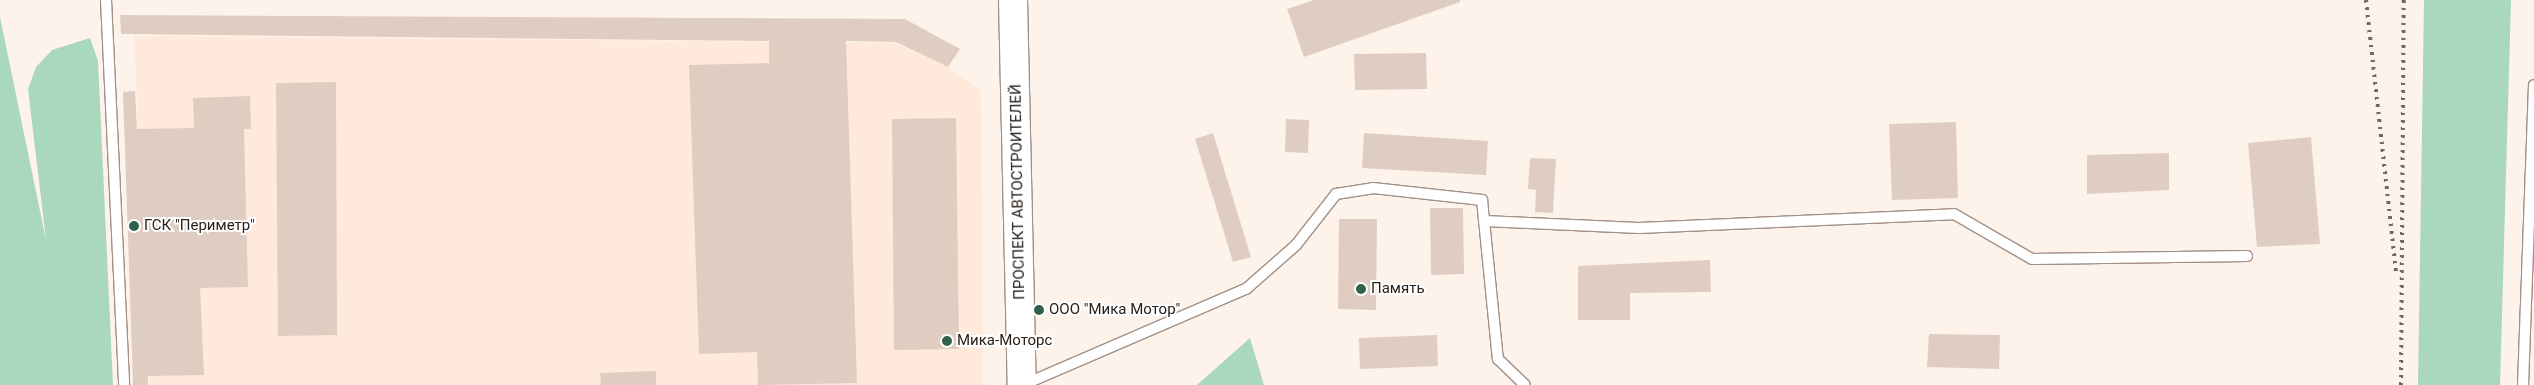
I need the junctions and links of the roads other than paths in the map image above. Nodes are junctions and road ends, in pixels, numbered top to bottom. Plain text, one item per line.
1 (106, 0) edge
2 (1014, 0) edge
3 (2534, 85) edge
4 (1484, 221) junction
5 (2247, 256) dead end
6 (124, 385) edge
7 (1022, 385) edge
8 (1525, 385) edge
9 (2523, 385) edge

1 - 6 lane
2 - 7 main road, ПРОСПЕКТ АВТОСТРОИТЕЛЕЙ
3 - 9 lane
4 - 5 lane
4 - 7 lane
4 - 8 lane

